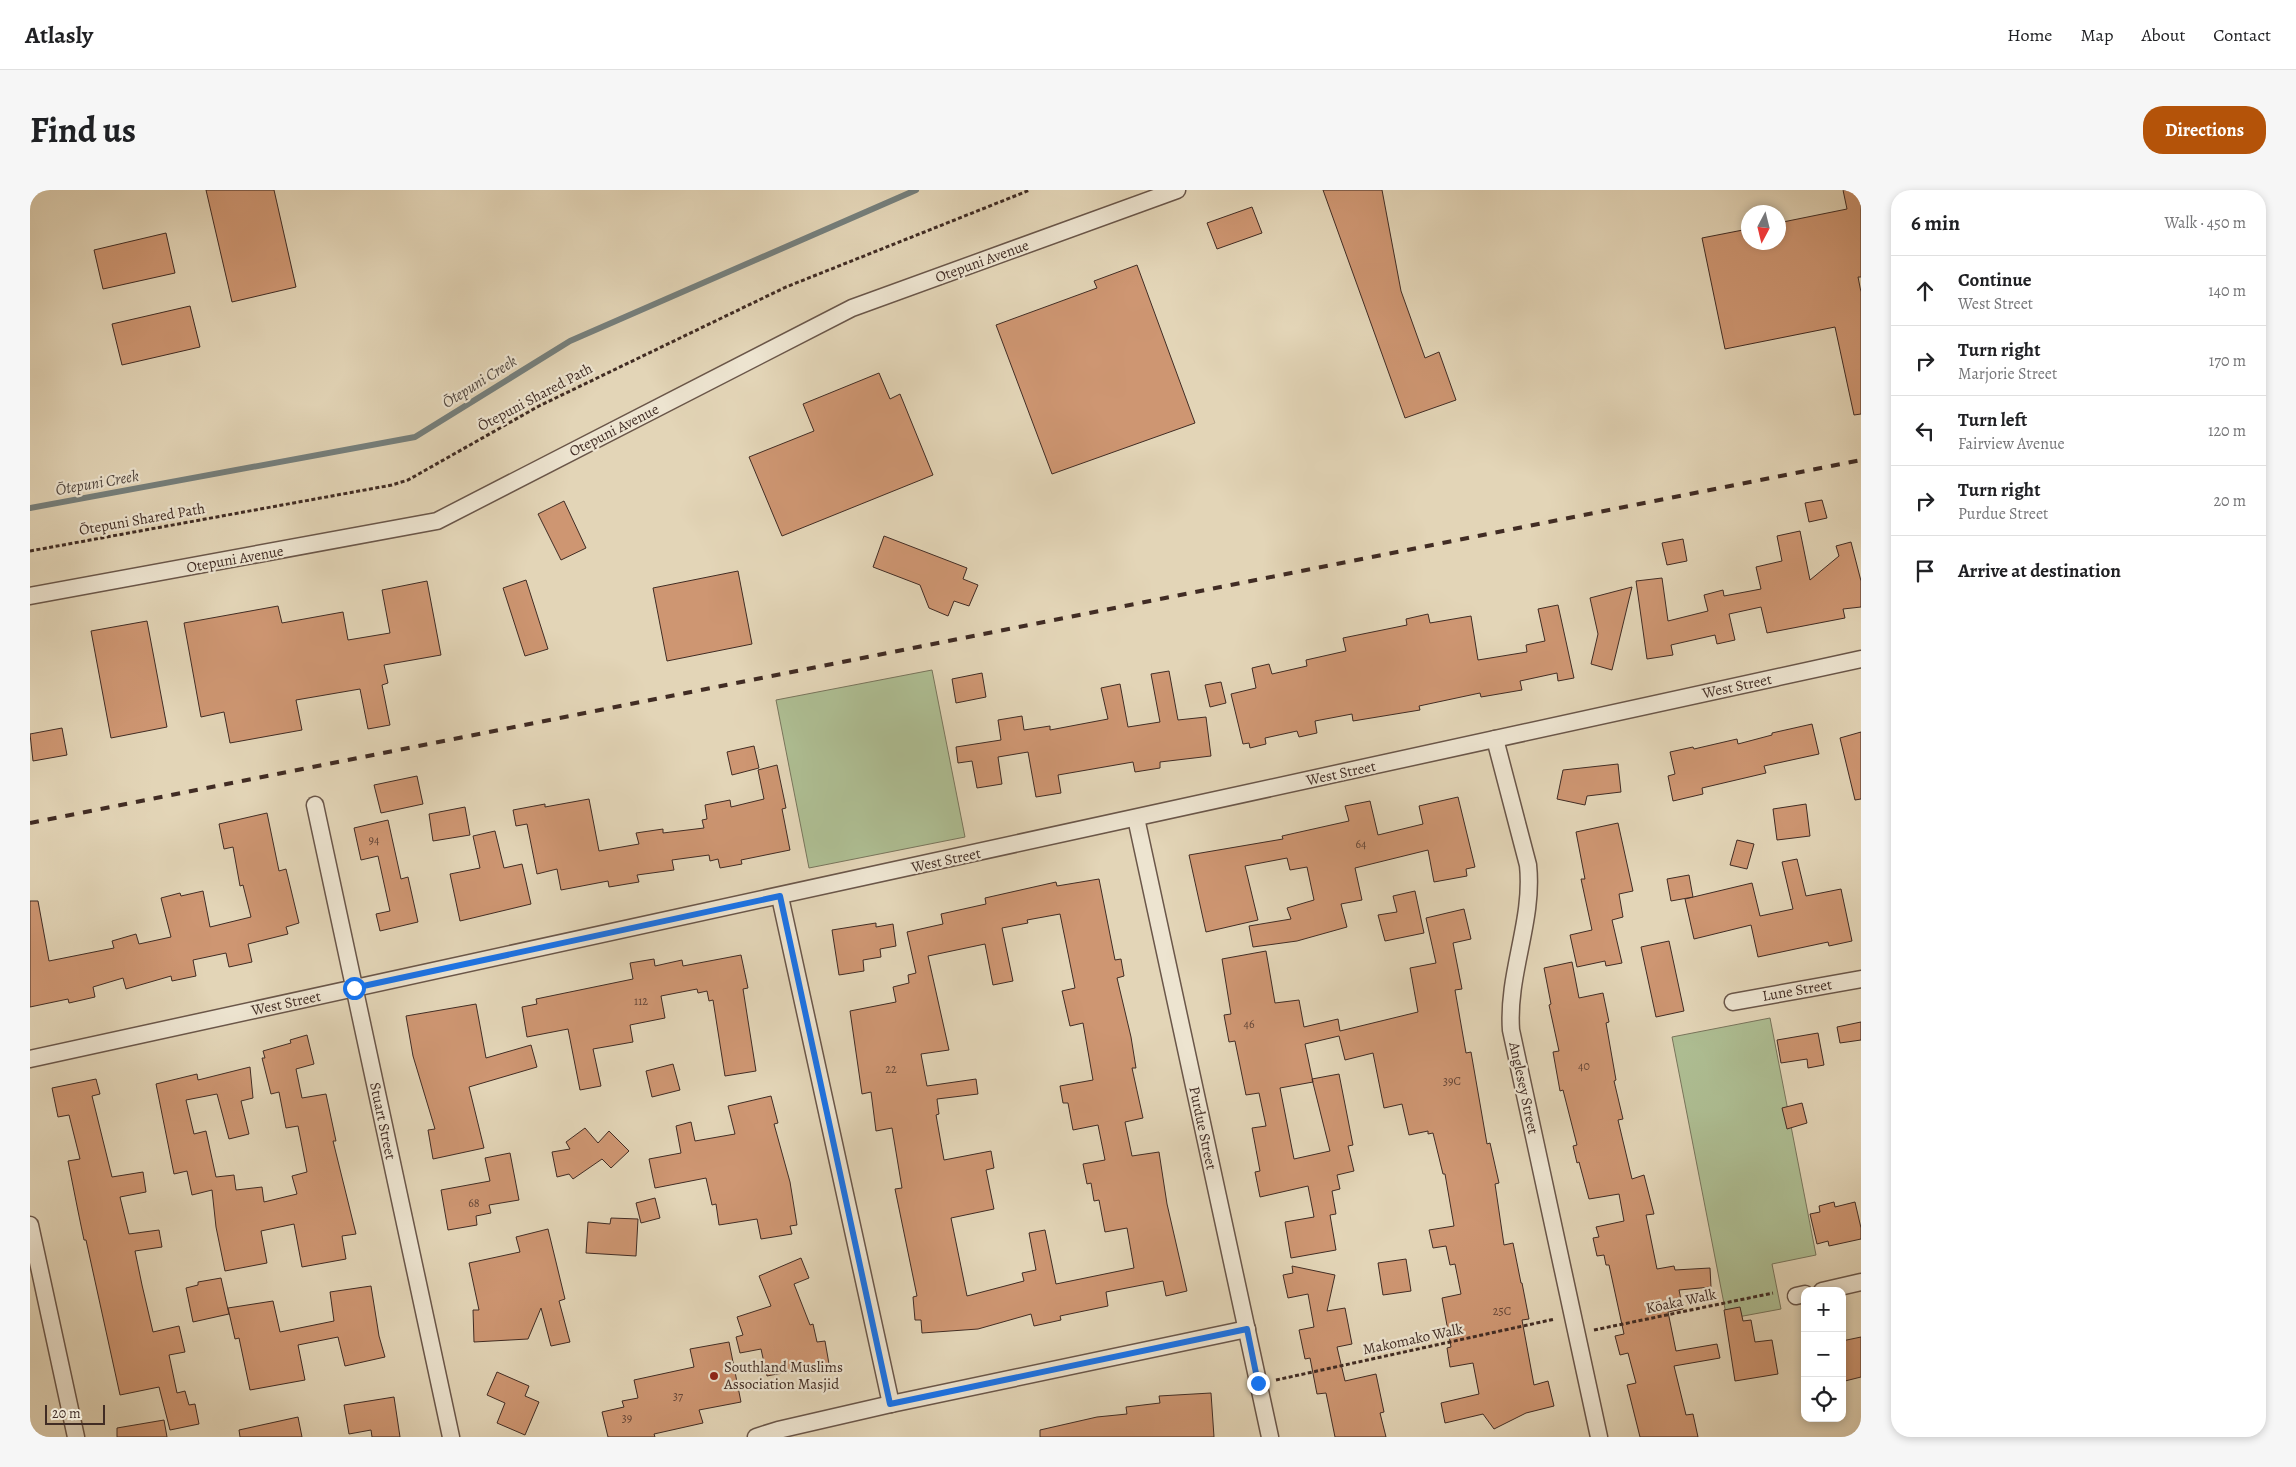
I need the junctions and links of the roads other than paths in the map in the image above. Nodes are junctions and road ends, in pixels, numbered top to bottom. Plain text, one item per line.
1 (1178, 190) edge
2 (30, 596) edge
3 (1861, 659) edge
4 (1495, 739) junction
5 (315, 805) dead end
6 (1136, 818) junction
7 (780, 896) junction
8 (1861, 979) edge
9 (354, 988) junction
10 (1732, 1002) dead end
11 (30, 1059) edge
12 (30, 1225) edge
13 (1861, 1282) edge
14 (1839, 1287) edge
15 (1247, 1329) junction
16 (890, 1404) junction
17 (76, 1437) edge
18 (451, 1437) edge
19 (756, 1437) edge
20 (1270, 1437) edge
21 (1599, 1437) edge

1 - 2 street, Otepuni Avenue
3 - 4 street, West Street
4 - 6 street, West Street
4 - 21 street, Anglesey Street
5 - 9 street, Stuart Street
6 - 7 street, West Street
6 - 15 street, Purdue Street
7 - 9 street, West Street
7 - 16 street
8 - 10 street, Lune Street
9 - 11 street, West Street
9 - 18 street, Stuart Street
12 - 17 street
13 - 14 street
15 - 16 street
15 - 20 street, Purdue Street
16 - 19 street

